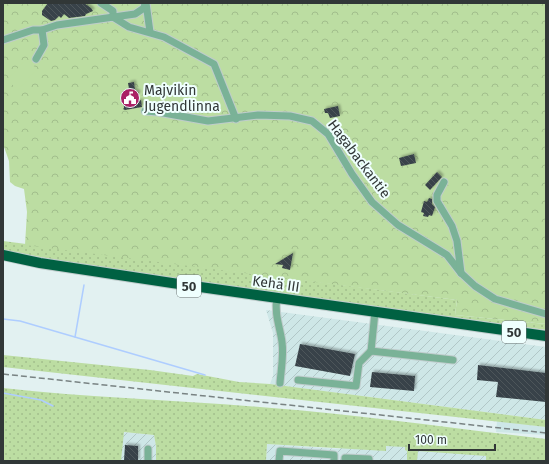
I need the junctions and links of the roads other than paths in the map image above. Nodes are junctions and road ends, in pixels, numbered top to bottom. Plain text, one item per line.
1 (101, 3) edge
2 (146, 3) edge
3 (113, 17) junction
4 (42, 30) junction
5 (150, 32) junction
6 (3, 40) edge
7 (36, 59) dead end
8 (145, 111) dead end
9 (236, 119) junction
10 (444, 182) dead end
11 (3, 255) edge
12 (461, 273) junction
13 (277, 298) junction
14 (375, 312) junction
15 (546, 314) edge
16 (546, 336) edge
17 (371, 351) junction
18 (454, 360) dead end
19 (298, 380) dead end
20 (280, 383) dead end
21 (148, 448) dead end
22 (366, 460) edge
23 (148, 461) edge
24 (279, 461) edge
25 (334, 461) edge
26 (345, 461) edge

1 - 3 street
2 - 3 street
2 - 5 street
3 - 4 street
3 - 5 street
4 - 6 street
4 - 7 street
5 - 9 street
8 - 9 street, Hagabackantie
9 - 12 street, Hagabackantie
10 - 12 street
11 - 13 highway, Kehä III / 50
12 - 15 street, Hagabackantie
13 - 14 highway, Kehä III / 50
13 - 20 street
14 - 16 highway, Kehä III / 50
14 - 17 street
17 - 18 street
17 - 19 street
21 - 23 street
22 - 26 street
24 - 25 street

